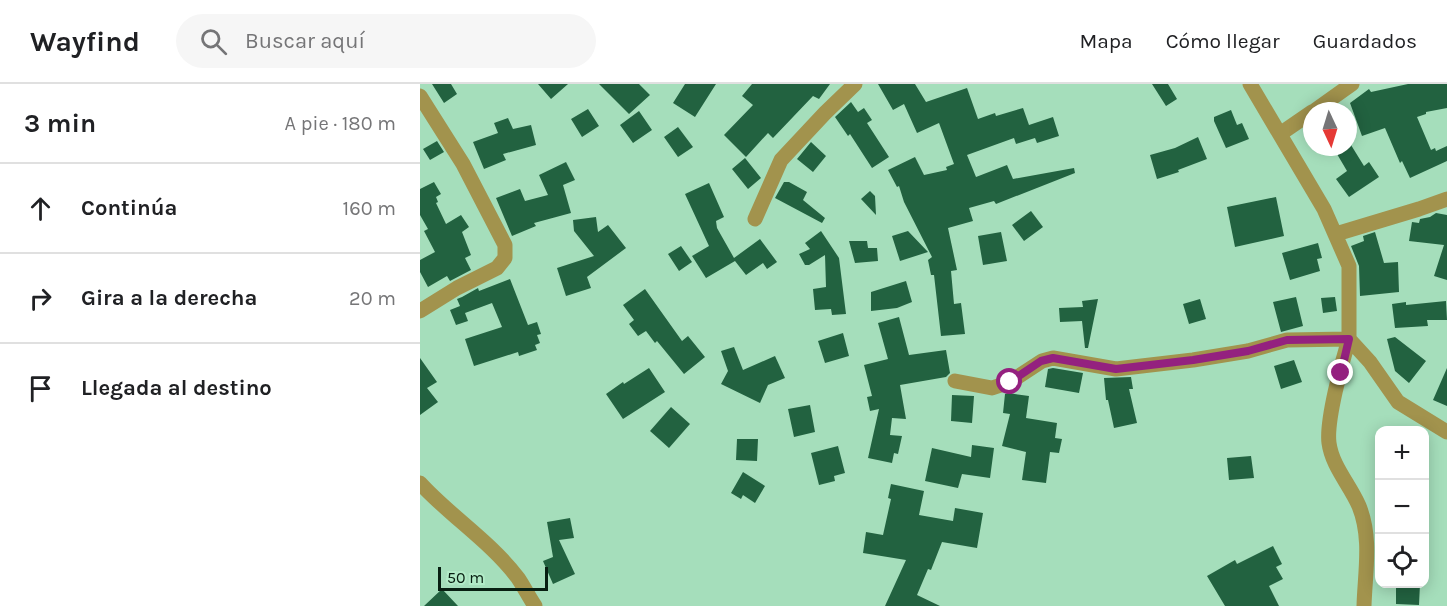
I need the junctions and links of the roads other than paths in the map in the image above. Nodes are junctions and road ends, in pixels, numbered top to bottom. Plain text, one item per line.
1 (855, 84) edge
2 (1250, 84) edge
3 (1352, 84) edge
4 (420, 96) edge
5 (1327, 102) edge
6 (1303, 119) edge
7 (1280, 134) junction
8 (1447, 199) edge
9 (755, 219) dead end
10 (1336, 234) junction
11 (420, 311) edge
12 (1349, 339) junction
13 (955, 381) dead end
14 (1447, 432) edge
15 (420, 483) edge
16 (535, 606) edge
17 (1364, 606) edge

1 - 9 street
2 - 7 street
3 - 5 street
4 - 11 street
6 - 7 street
7 - 10 street
8 - 10 street
10 - 12 street
12 - 13 street
12 - 14 street
12 - 17 street
15 - 16 street

